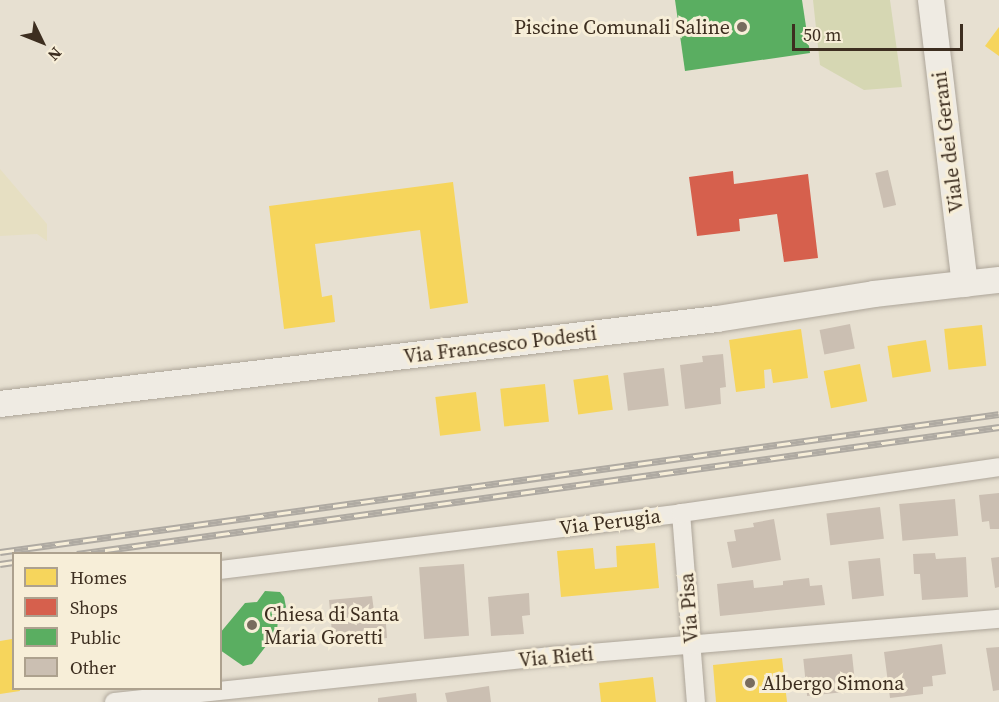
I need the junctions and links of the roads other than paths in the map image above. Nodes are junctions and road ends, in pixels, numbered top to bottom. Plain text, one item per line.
1 (931, 0) edge
2 (999, 280) edge
3 (964, 284) junction
4 (0, 404) edge
5 (999, 467) edge
6 (681, 513) junction
7 (222, 570) edge
8 (999, 619) edge
9 (691, 644) junction
10 (202, 694) edge
11 (114, 702) edge
12 (696, 702) edge

1 - 3 main road, Viale dei Gerani
2 - 3 main road, Via Francesco Podesti
3 - 4 main road, Via Francesco Podesti
5 - 6 street, Via Perugia
6 - 7 street, Via Perugia
6 - 9 street, Via Pisa
8 - 9 street, Via Rieti
9 - 10 street, Via Rieti
9 - 12 street, Via Pisa
10 - 11 street, Via Rieti

